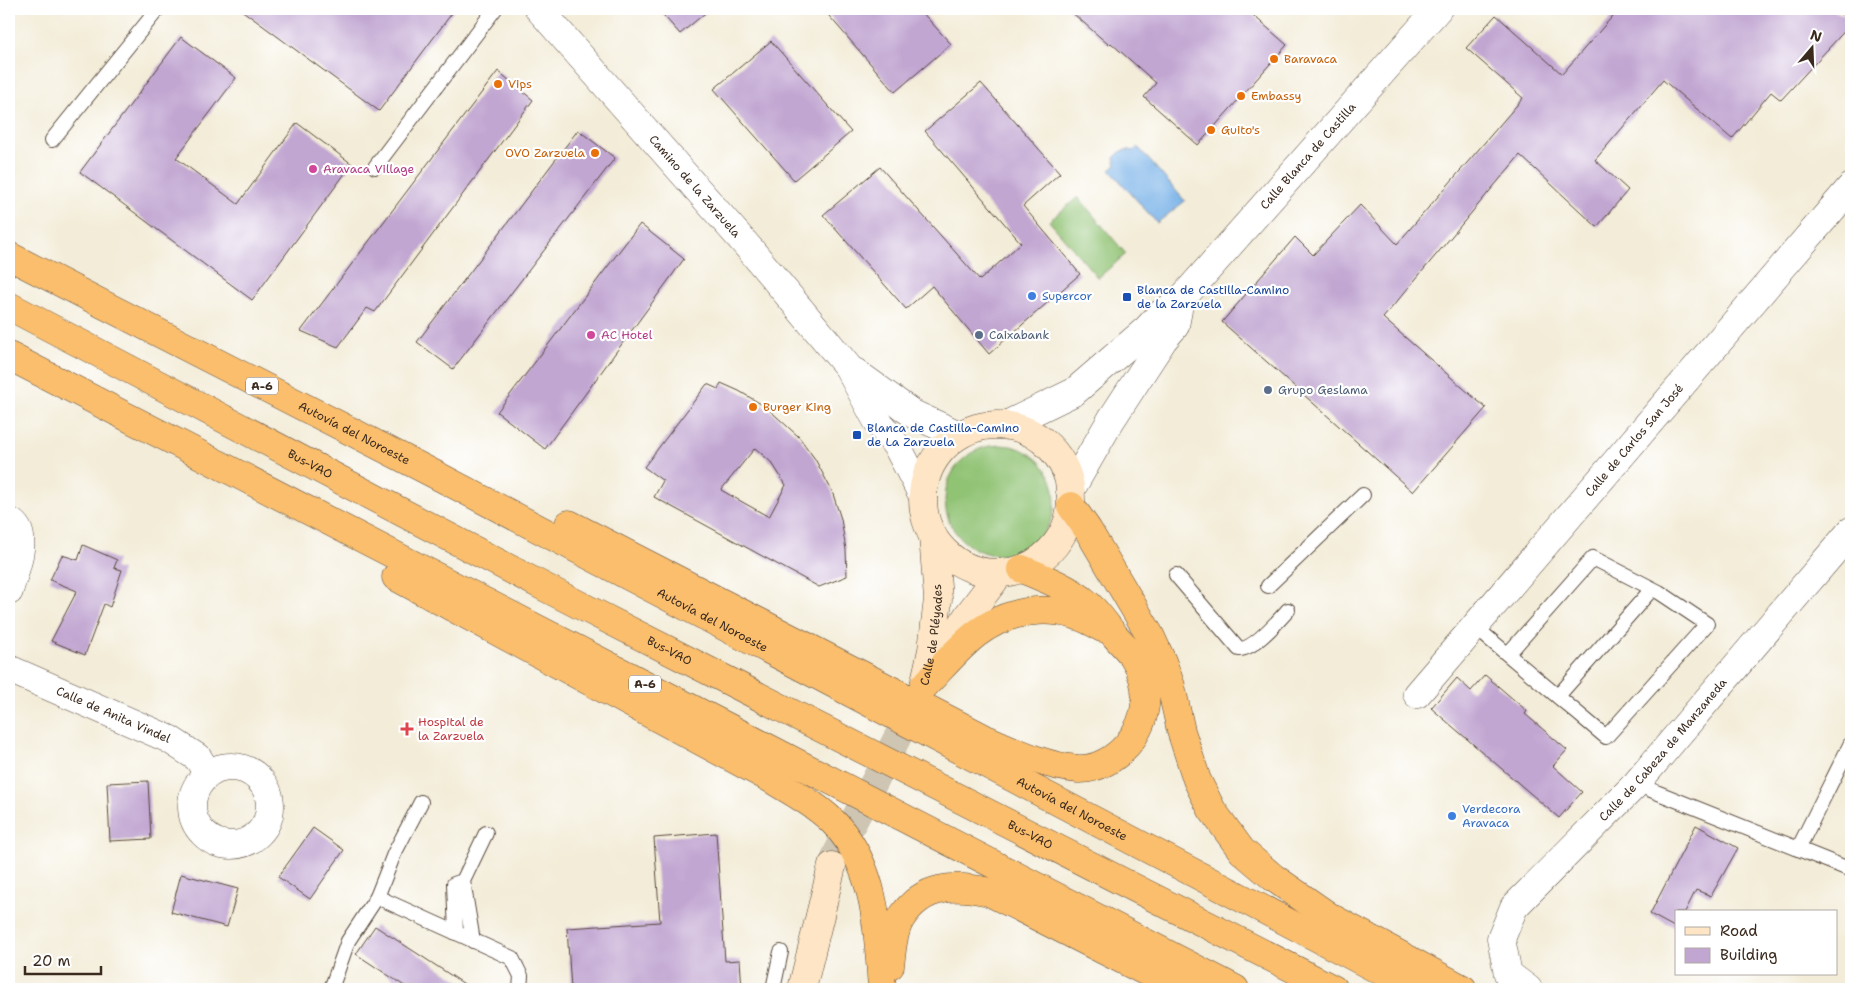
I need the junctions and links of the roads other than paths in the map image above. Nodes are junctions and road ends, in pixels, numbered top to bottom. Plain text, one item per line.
1 (158, 9) edge
2 (495, 9) edge
3 (539, 9) edge
4 (1438, 9) edge
5 (52, 140) dead end
6 (375, 167) dead end
7 (1851, 187) edge
8 (9, 238) edge
9 (9, 256) edge
10 (88, 297) junction
11 (1178, 303) junction
12 (9, 306) edge
13 (9, 356) edge
14 (848, 367) junction
15 (55, 380) junction
16 (1006, 425) junction
17 (959, 435) junction
18 (436, 475) junction
19 (1363, 495) dead end
20 (923, 496) junction
21 (1071, 499) junction
22 (15, 531) edge
23 (1851, 531) edge
24 (933, 536) junction
25 (1011, 571) junction
26 (1176, 575) dead end
27 (1268, 586) dead end
28 (1652, 589) junction
29 (9, 591) edge
30 (1288, 610) dead end
31 (1475, 626) junction
32 (1116, 636) junction
33 (1508, 654) junction
34 (9, 669) edge
35 (924, 686) junction
36 (1417, 694) dead end
37 (1558, 696) junction
38 (1851, 743) edge
39 (208, 774) dead end
40 (1636, 784) junction
41 (421, 802) dead end
42 (486, 833) dead end
43 (1798, 849) junction
44 (832, 866) tunnel mouth
45 (1851, 870) edge
46 (463, 881) junction
47 (377, 896) junction
48 (456, 933) junction
49 (473, 941) junction
50 (781, 952) dead end
51 (1518, 982) edge
52 (331, 989) edge
53 (520, 989) edge
54 (773, 989) edge
55 (802, 989) edge
56 (884, 989) edge
57 (1180, 989) edge
58 (1235, 989) edge
59 (1333, 989) edge
60 (1415, 989) edge
61 (1463, 989) edge

1 - 5 lane
2 - 6 lane
3 - 14 street, Camino de la Zarzuela
4 - 11 street, Calle Blanca de Castilla
7 - 31 street, Calle de Carlos San José
8 - 10 highway
9 - 10 highway, Autovía del Noroeste / A-6
10 - 18 highway, Autovía del Noroeste / A-6
11 - 16 street, Calle Blanca de Castilla
11 - 21 street
12 - 59 highway, Bus-VAO
13 - 15 highway, A-6
14 - 17 street, Camino de la Zarzuela
14 - 20 street, Camino de la Zarzuela
15 - 56 highway
15 - 58 highway, A-6
16 - 17 main road
16 - 21 main road
17 - 20 main road
18 - 32 highway
18 - 60 highway, Autovía del Noroeste / A-6
19 - 27 lane
20 - 24 main road
21 - 25 main road
21 - 61 highway
22 - 29 street
23 - 40 street, Calle de Cabeza de Manzaneda
24 - 25 main road
24 - 35 main road, Calle de Pléyades
25 - 32 highway
25 - 35 main road, Calle de Pléyades
26 - 30 lane
28 - 33 lane
28 - 37 lane
28 - 37 lane
31 - 33 lane
31 - 36 street, Calle de Carlos San José
32 - 35 highway
33 - 37 lane
34 - 39 street, Calle de Anita Vindel
38 - 43 lane
40 - 43 lane
40 - 51 street, Calle de Cabeza de Manzaneda
41 - 47 lane
42 - 46 lane
43 - 45 lane
44 - 55 main road
46 - 48 lane
46 - 49 lane
47 - 48 lane
47 - 52 lane
48 - 49 lane
49 - 53 lane
50 - 54 lane
56 - 57 highway

